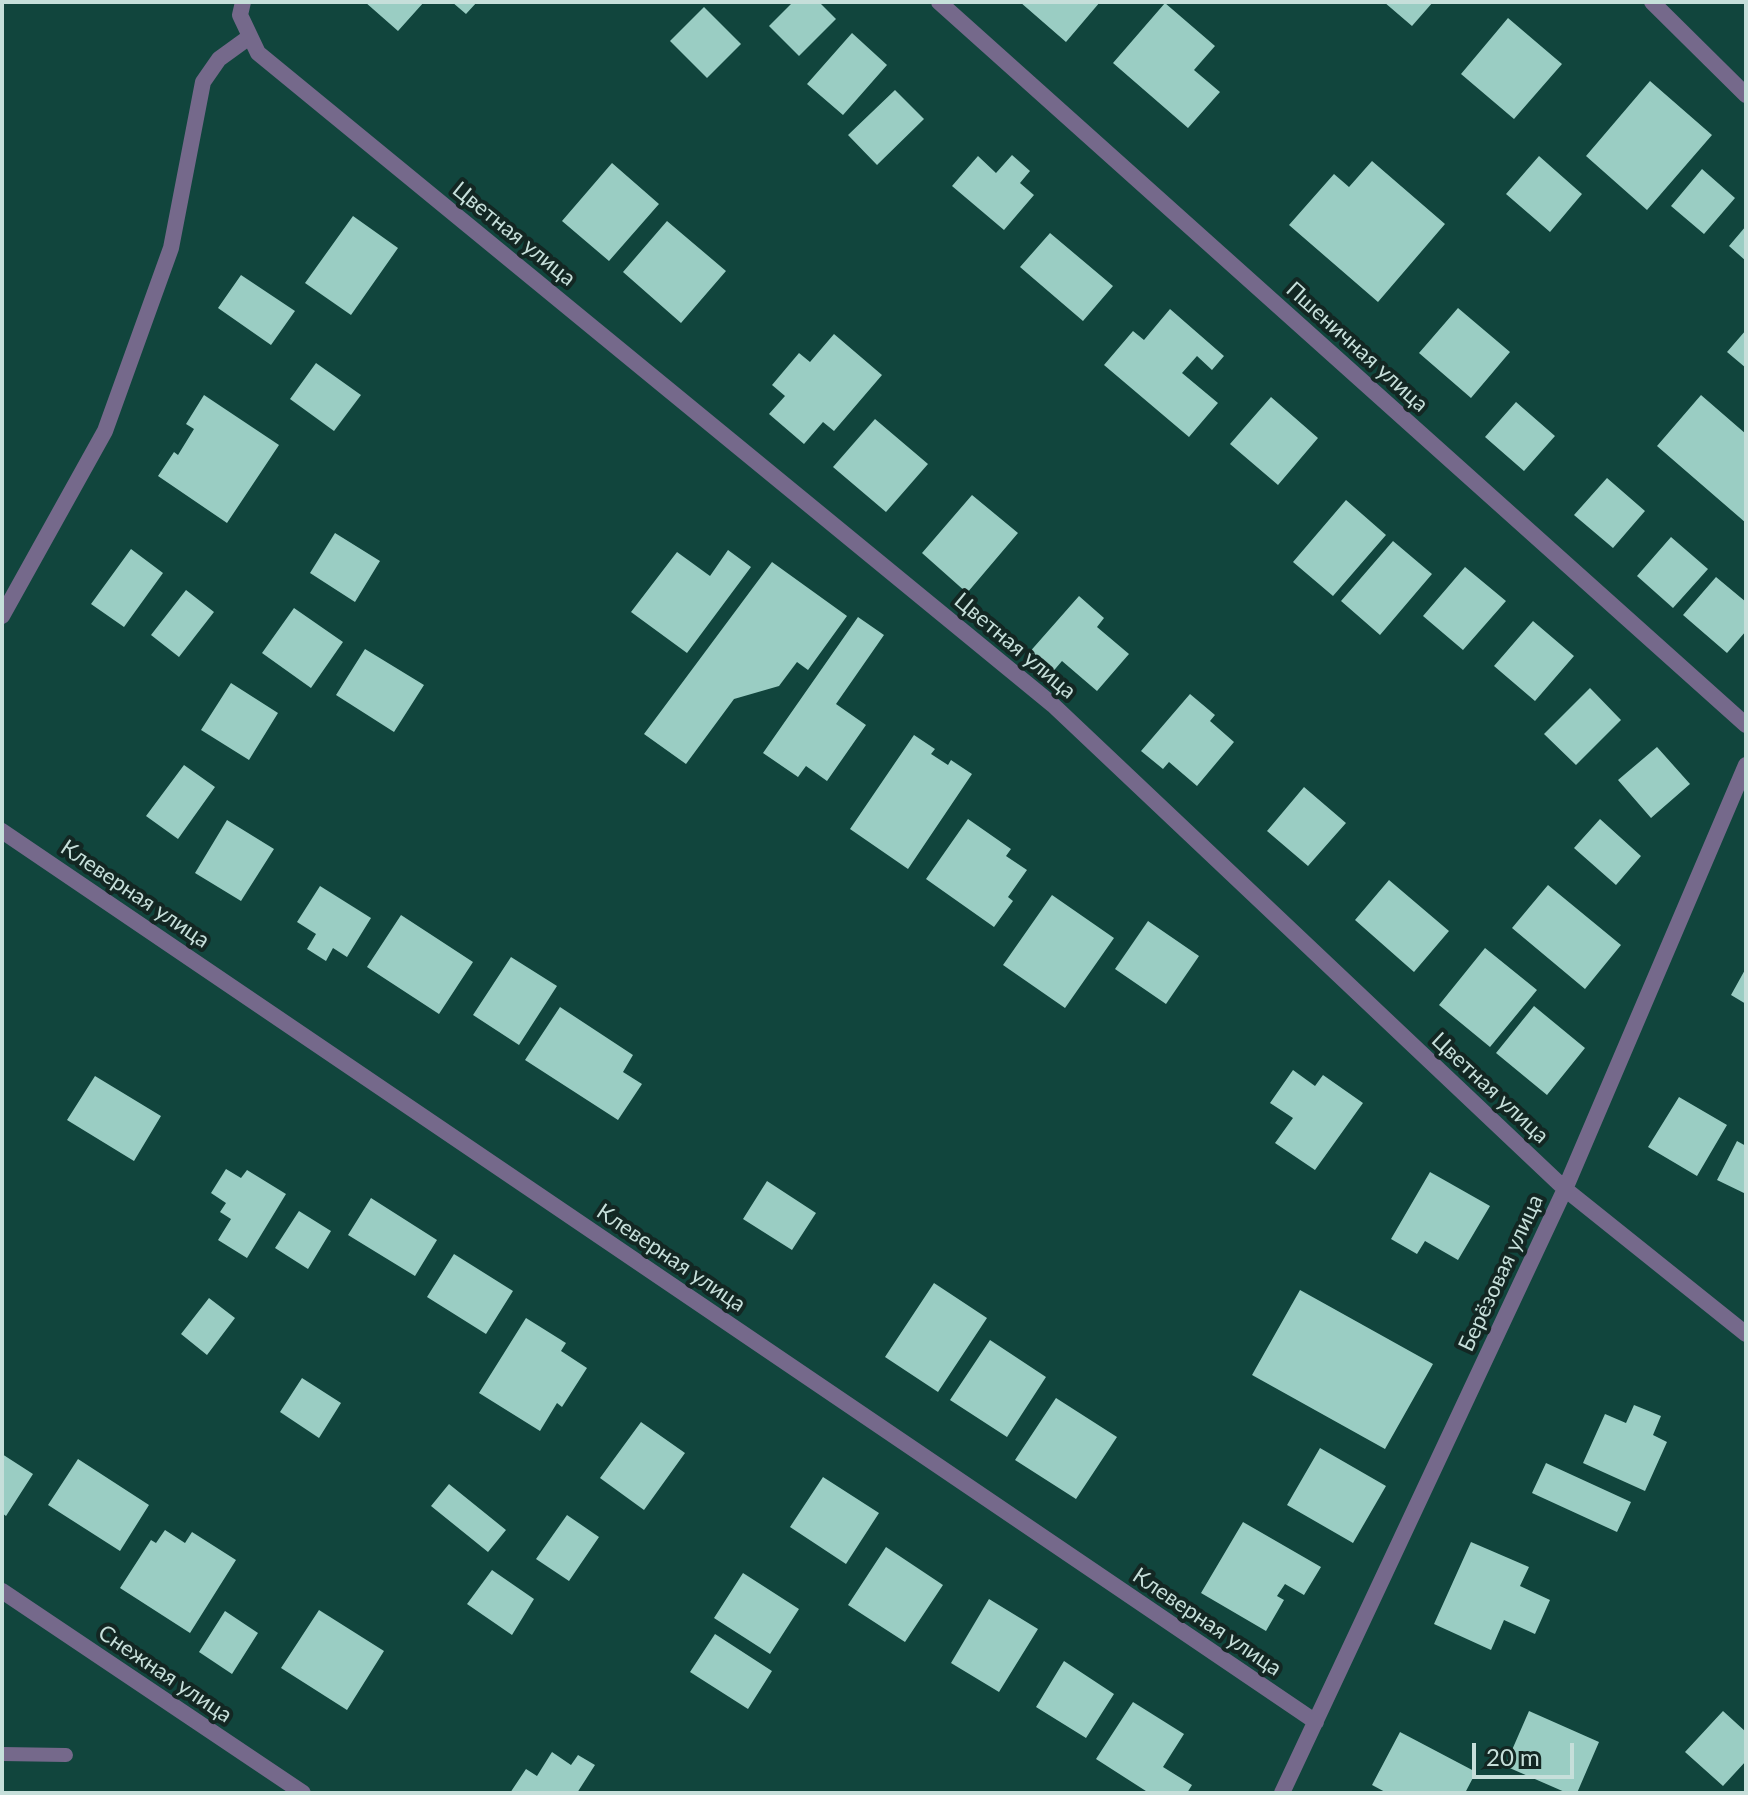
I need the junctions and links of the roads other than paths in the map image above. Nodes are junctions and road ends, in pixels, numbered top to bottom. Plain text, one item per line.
1 (939, 2) edge
2 (1652, 2) edge
3 (242, 8) edge
4 (248, 38) junction
5 (1746, 95) edge
6 (2, 616) edge
7 (1746, 725) edge
8 (1746, 765) edge
9 (2, 831) edge
10 (1565, 1189) junction
11 (1746, 1334) edge
12 (2, 1591) edge
13 (1316, 1722) junction
14 (2, 1754) edge
15 (66, 1755) dead end
16 (303, 1793) edge
17 (1282, 1793) edge

1 - 7 street, Пшеничная улица
2 - 5 street
3 - 4 street, Цветная улица
4 - 6 street
4 - 10 street, Цветная улица
8 - 10 street, Берёзовая улица
9 - 13 street, Клеверная улица
10 - 11 street, Цветная улица
10 - 13 street, Берёзовая улица
12 - 16 street, Снежная улица
13 - 17 street, Берёзовая улица
14 - 15 lane

